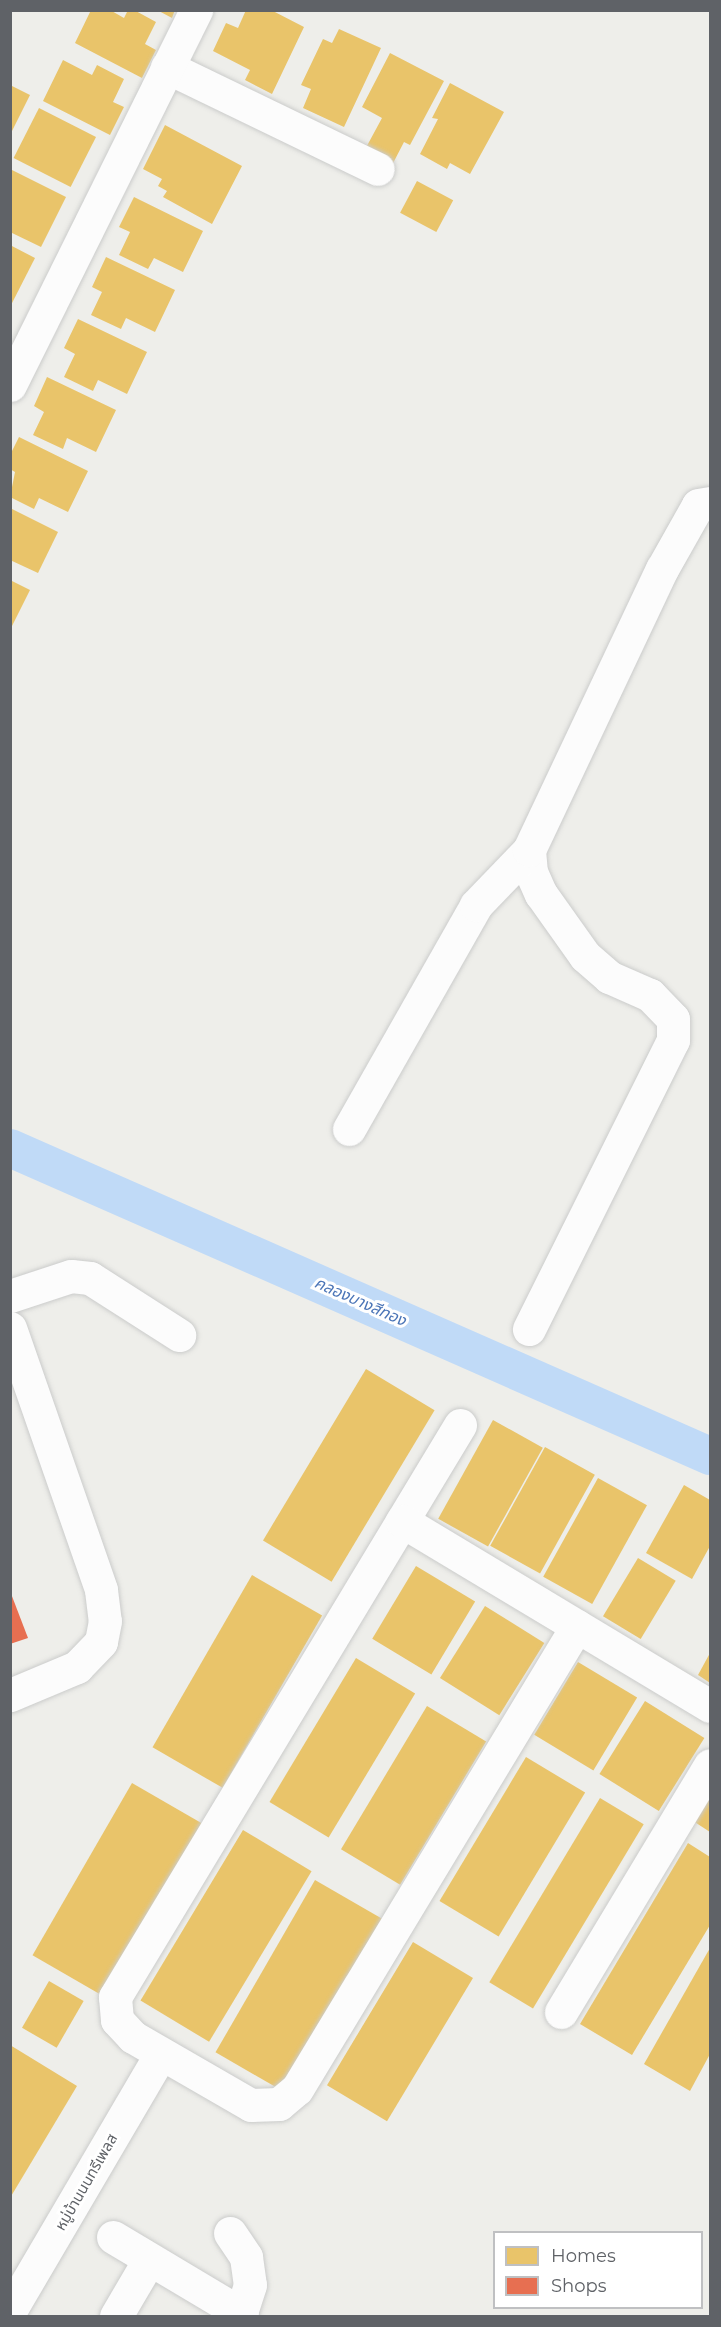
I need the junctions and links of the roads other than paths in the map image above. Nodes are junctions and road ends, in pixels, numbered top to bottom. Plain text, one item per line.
1 (196, 10) edge
2 (167, 67) junction
3 (378, 170) dead end
4 (10, 385) edge
5 (711, 502) edge
6 (529, 850) junction
7 (349, 1129) dead end
8 (10, 1296) edge
9 (10, 1328) edge
10 (529, 1329) dead end
11 (178, 1335) dead end
12 (460, 1425) dead end
13 (402, 1521) junction
14 (577, 1626) junction
15 (10, 1695) edge
16 (711, 1706) edge
17 (711, 1765) edge
18 (561, 2012) dead end
19 (161, 2054) junction
20 (230, 2233) dead end
21 (113, 2237) dead end
22 (149, 2260) junction
23 (10, 2311) edge
24 (241, 2315) edge
25 (116, 2316) edge

1 - 2 street
2 - 3 street
2 - 4 street
5 - 6 street
6 - 7 street
6 - 10 street
8 - 11 street
9 - 15 street
12 - 13 street
13 - 14 street
13 - 19 street
14 - 16 street
14 - 19 street
17 - 18 street
19 - 23 street, หมู่บ้านนนทรีเพลส
20 - 24 street
21 - 22 street
22 - 24 street
22 - 25 street

